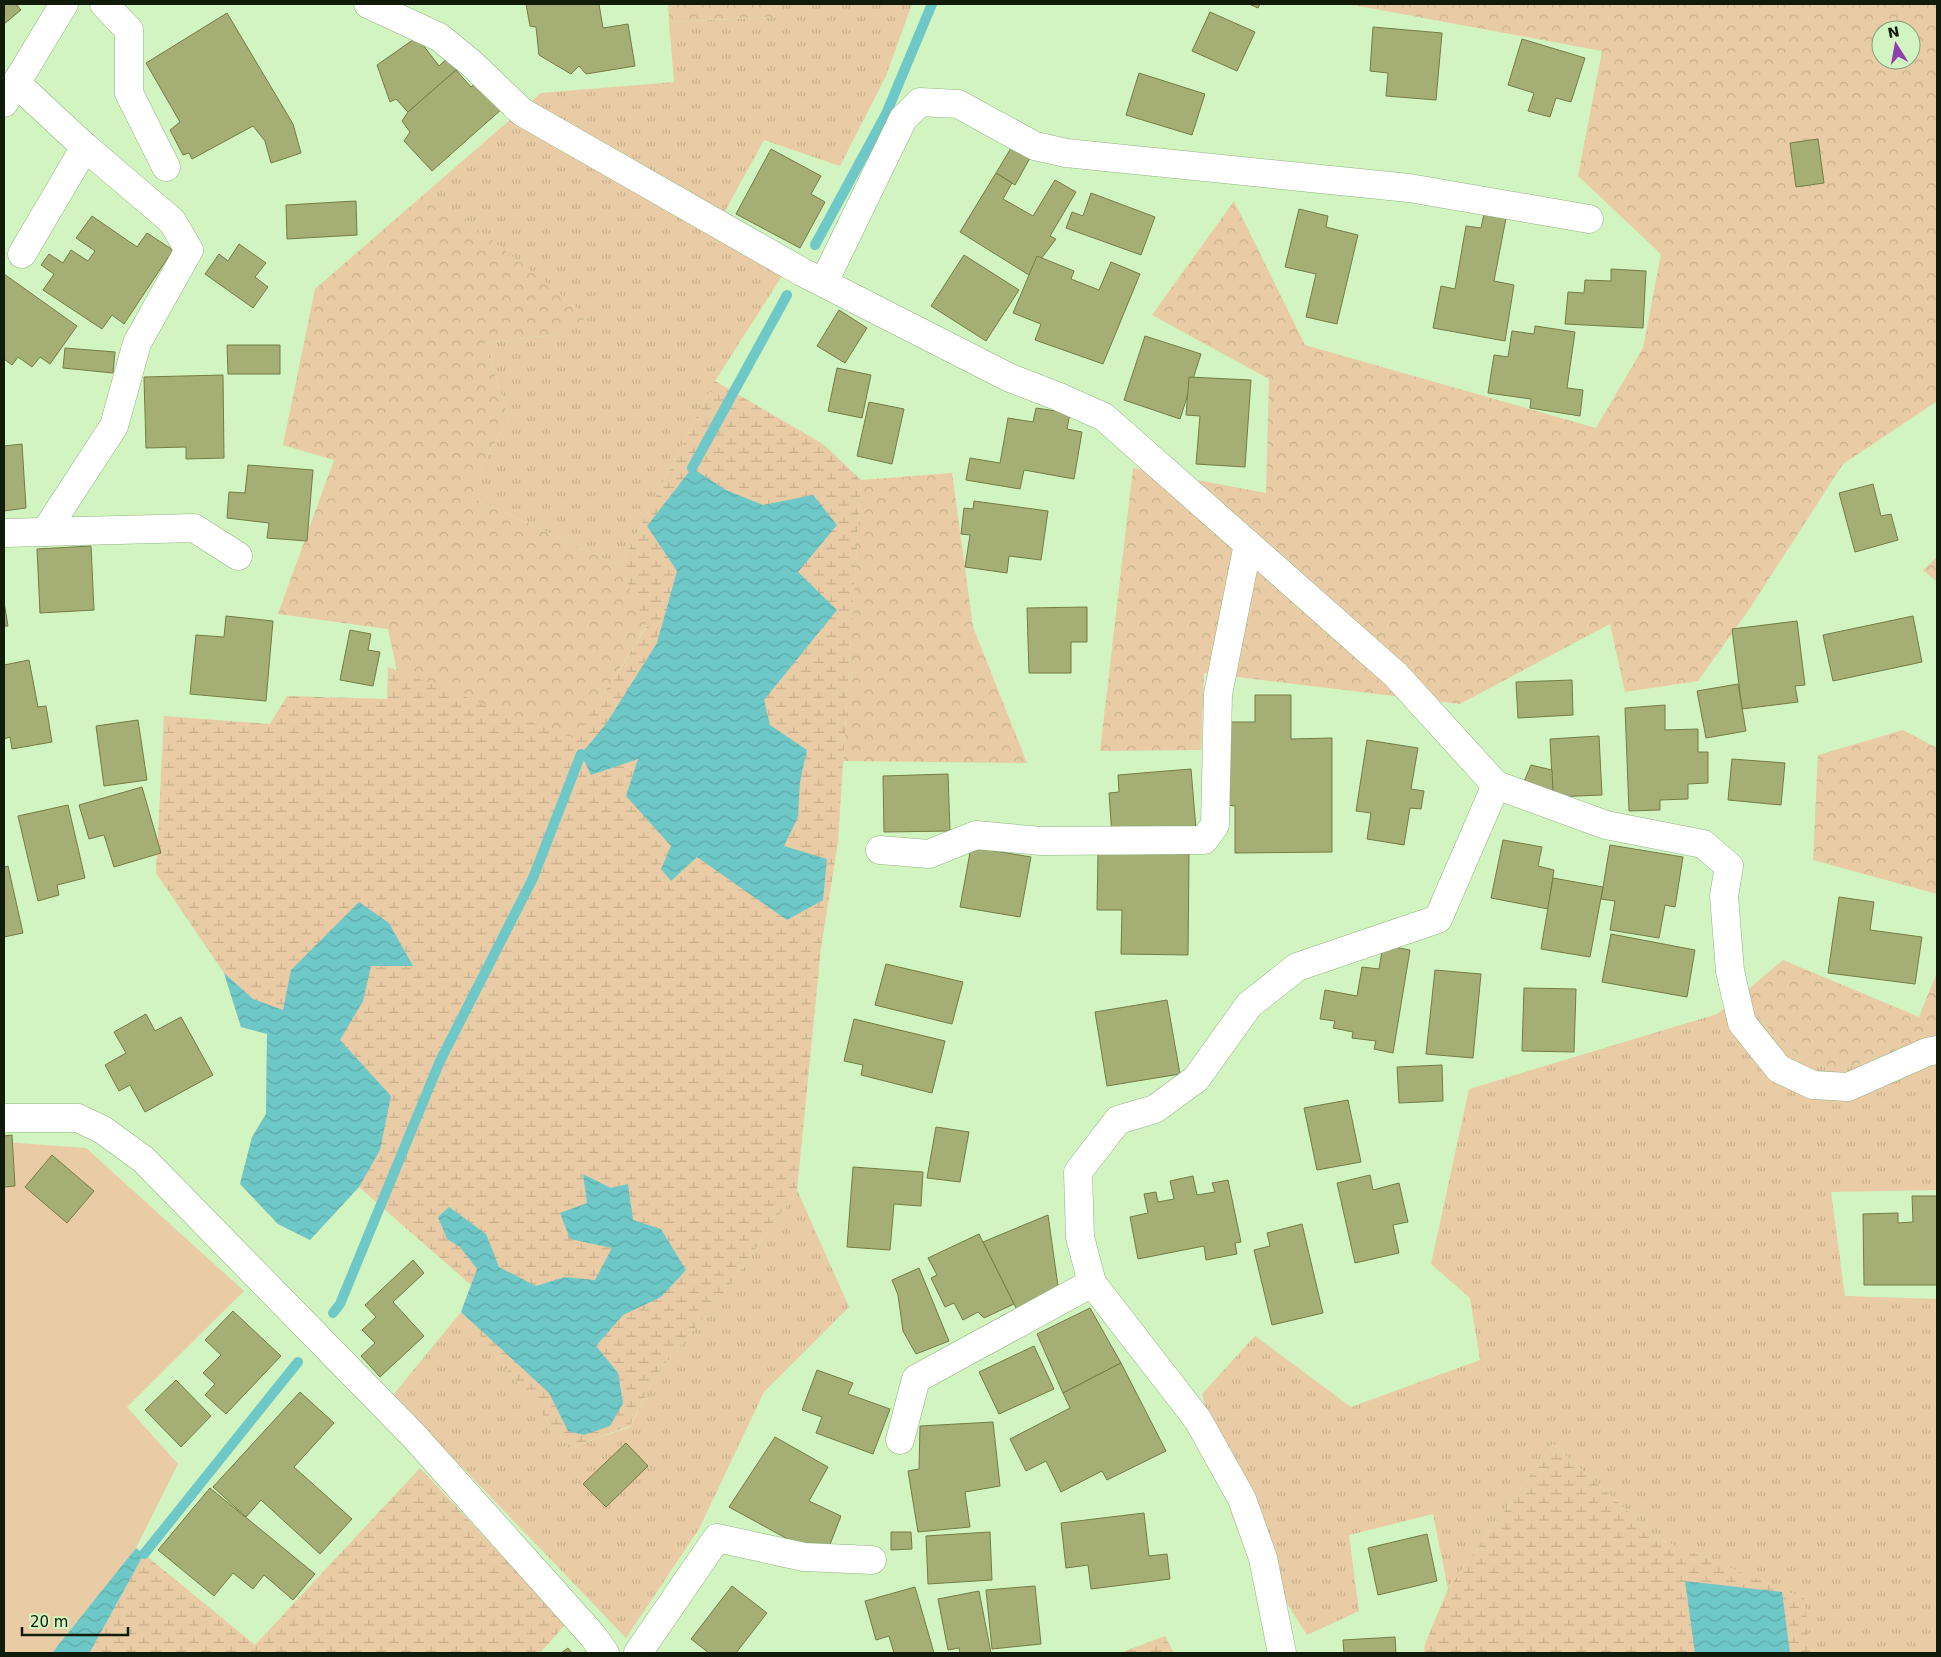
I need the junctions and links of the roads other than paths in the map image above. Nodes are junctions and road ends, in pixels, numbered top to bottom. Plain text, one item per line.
1 (64, 4) edge
2 (104, 4) edge
3 (368, 4) edge
4 (10, 93) edge
5 (85, 147) junction
6 (166, 167) dead end
7 (1589, 220) dead end
8 (22, 254) dead end
9 (824, 282) junction
10 (45, 532) junction
11 (4, 533) edge
12 (1248, 544) junction
13 (238, 556) dead end
14 (1496, 784) junction
15 (880, 850) dead end
16 (1937, 1050) edge
17 (4, 1118) edge
18 (1092, 1283) junction
19 (900, 1440) dead end
20 (872, 1560) dead end
21 (605, 1653) edge
22 (638, 1653) edge
23 (1282, 1653) edge

1 - 4 street
2 - 6 street
3 - 9 street
4 - 5 street
5 - 8 street
5 - 10 street
7 - 9 street
9 - 12 street
10 - 11 street
10 - 13 street
12 - 14 street
12 - 15 street
14 - 16 street
14 - 18 street
17 - 21 street
18 - 19 street
18 - 23 street
20 - 22 street

